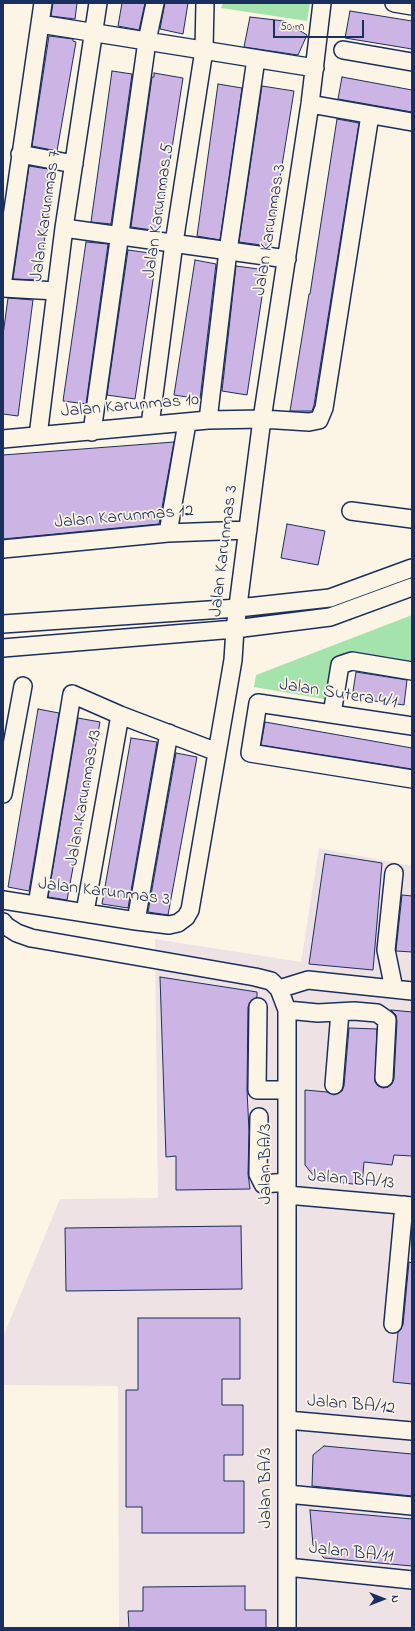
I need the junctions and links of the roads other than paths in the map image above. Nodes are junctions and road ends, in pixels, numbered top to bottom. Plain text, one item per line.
1 (43, 3) edge
2 (98, 3) edge
3 (155, 3) edge
4 (205, 3) edge
5 (322, 3) edge
6 (394, 3) edge
7 (412, 6) edge
8 (40, 24) junction
9 (94, 33) junction
10 (147, 41) junction
11 (204, 50) junction
12 (343, 50) dead end
13 (256, 59) junction
14 (412, 62) edge
15 (315, 68) junction
16 (310, 104) junction
17 (370, 115) junction
18 (412, 122) edge
19 (20, 154) junction
20 (74, 164) junction
21 (64, 228) junction
22 (120, 236) junction
23 (174, 244) junction
24 (228, 251) junction
25 (287, 259) junction
26 (3, 279) edge
27 (3, 288) edge
28 (56, 291) junction
29 (262, 418) junction
30 (208, 420) junction
31 (188, 423) junction
32 (150, 425) junction
33 (92, 432) junction
34 (38, 436) junction
35 (3, 439) edge
36 (351, 511) dead end
37 (412, 519) edge
38 (248, 530) junction
39 (168, 532) junction
40 (3, 549) edge
41 (412, 568) edge
42 (412, 587) edge
43 (238, 608) junction
44 (3, 624) edge
45 (235, 629) junction
46 (3, 648) edge
47 (412, 671) edge
48 (23, 686) dead end
49 (332, 714) junction
50 (120, 715) junction
51 (412, 726) edge
52 (169, 733) junction
53 (217, 752) junction
54 (412, 779) edge
55 (3, 794) edge
56 (394, 873) dead end
57 (3, 900) edge
58 (37, 905) junction
59 (85, 912) junction
60 (136, 921) junction
61 (3, 922) edge
62 (279, 989) junction
63 (394, 989) junction
64 (412, 991) edge
65 (258, 1007) dead end
66 (287, 1010) junction
67 (340, 1012) junction
68 (384, 1078) dead end
69 (334, 1085) dead end
70 (287, 1090) junction
71 (259, 1118) dead end
72 (287, 1188) junction
73 (408, 1205) edge
74 (392, 1324) dead end
75 (287, 1420) junction
76 (412, 1431) edge
77 (287, 1494) junction
78 (412, 1506) edge
79 (287, 1567) junction
80 (412, 1580) edge
81 (287, 1628) edge

1 - 8 street
2 - 9 street, Jalan Karunmas 7
3 - 10 street
4 - 11 street, Jalan Karunmas 5
5 - 15 street, Jalan Karunmas 3
6 - 7 street
8 - 9 street
8 - 19 street
9 - 10 street
9 - 20 street, Jalan Karunmas 7
10 - 11 street
10 - 22 street
11 - 13 street
11 - 23 street, Jalan Karunmas 5
12 - 14 street
13 - 15 street
13 - 24 street
15 - 16 street, Jalan Karunmas 3
16 - 17 street
16 - 25 street, Jalan Karunmas 3
17 - 18 street
17 - 29 street, Jalan Karunmas 10
19 - 20 street
19 - 26 street
20 - 21 street, Jalan Karunmas 7
21 - 22 street
21 - 28 street, Jalan Karunmas 7
22 - 23 street
22 - 33 street
23 - 24 street
23 - 32 street, Jalan Karunmas 5
24 - 25 street
24 - 30 street
25 - 29 street, Jalan Karunmas 3
27 - 28 street
28 - 34 street, Jalan Karunmas 7
29 - 30 street, Jalan Karunmas 10
29 - 38 street, Jalan Karunmas 3
30 - 31 street, Jalan Karunmas 10
31 - 32 street, Jalan Karunmas 10
31 - 39 street
32 - 33 street, Jalan Karunmas 10
33 - 34 street, Jalan Karunmas 10
34 - 35 street, Jalan Karunmas 10
36 - 37 street
38 - 39 street, Jalan Karunmas 12
38 - 43 street, Jalan Karunmas 3
39 - 40 street, Jalan Karunmas 12
41 - 43 street
42 - 45 street
43 - 44 street
43 - 45 street, Jalan Karunmas 3
45 - 46 street
45 - 53 street, Jalan Karunmas 3
47 - 49 street
48 - 55 street
49 - 51 street, Jalan Sutera 4/1
49 - 54 street, Jalan Sutera 4/1
50 - 52 street
50 - 58 street
50 - 59 street, Jalan Karunmas 13
52 - 53 street
52 - 60 street
53 - 60 street, Jalan Karunmas 3
56 - 63 street
57 - 58 street, Jalan Karunmas 3
58 - 59 street, Jalan Karunmas 3
59 - 60 street, Jalan Karunmas 3
61 - 62 street
62 - 63 street
62 - 66 street, Jalan BA/3
63 - 64 street
65 - 70 street
66 - 67 street
66 - 70 street, Jalan BA/3
67 - 68 street
67 - 69 street
70 - 72 street, Jalan BA/3
71 - 72 street, Jalan BA/13
72 - 73 street, Jalan BA/13
72 - 75 street, Jalan BA/3
73 - 74 street
75 - 76 street, Jalan BA/12
75 - 77 street, Jalan BA/3
77 - 78 street
77 - 79 street, Jalan BA/3
79 - 80 street, Jalan BA/11
79 - 81 street, Jalan BA/3

